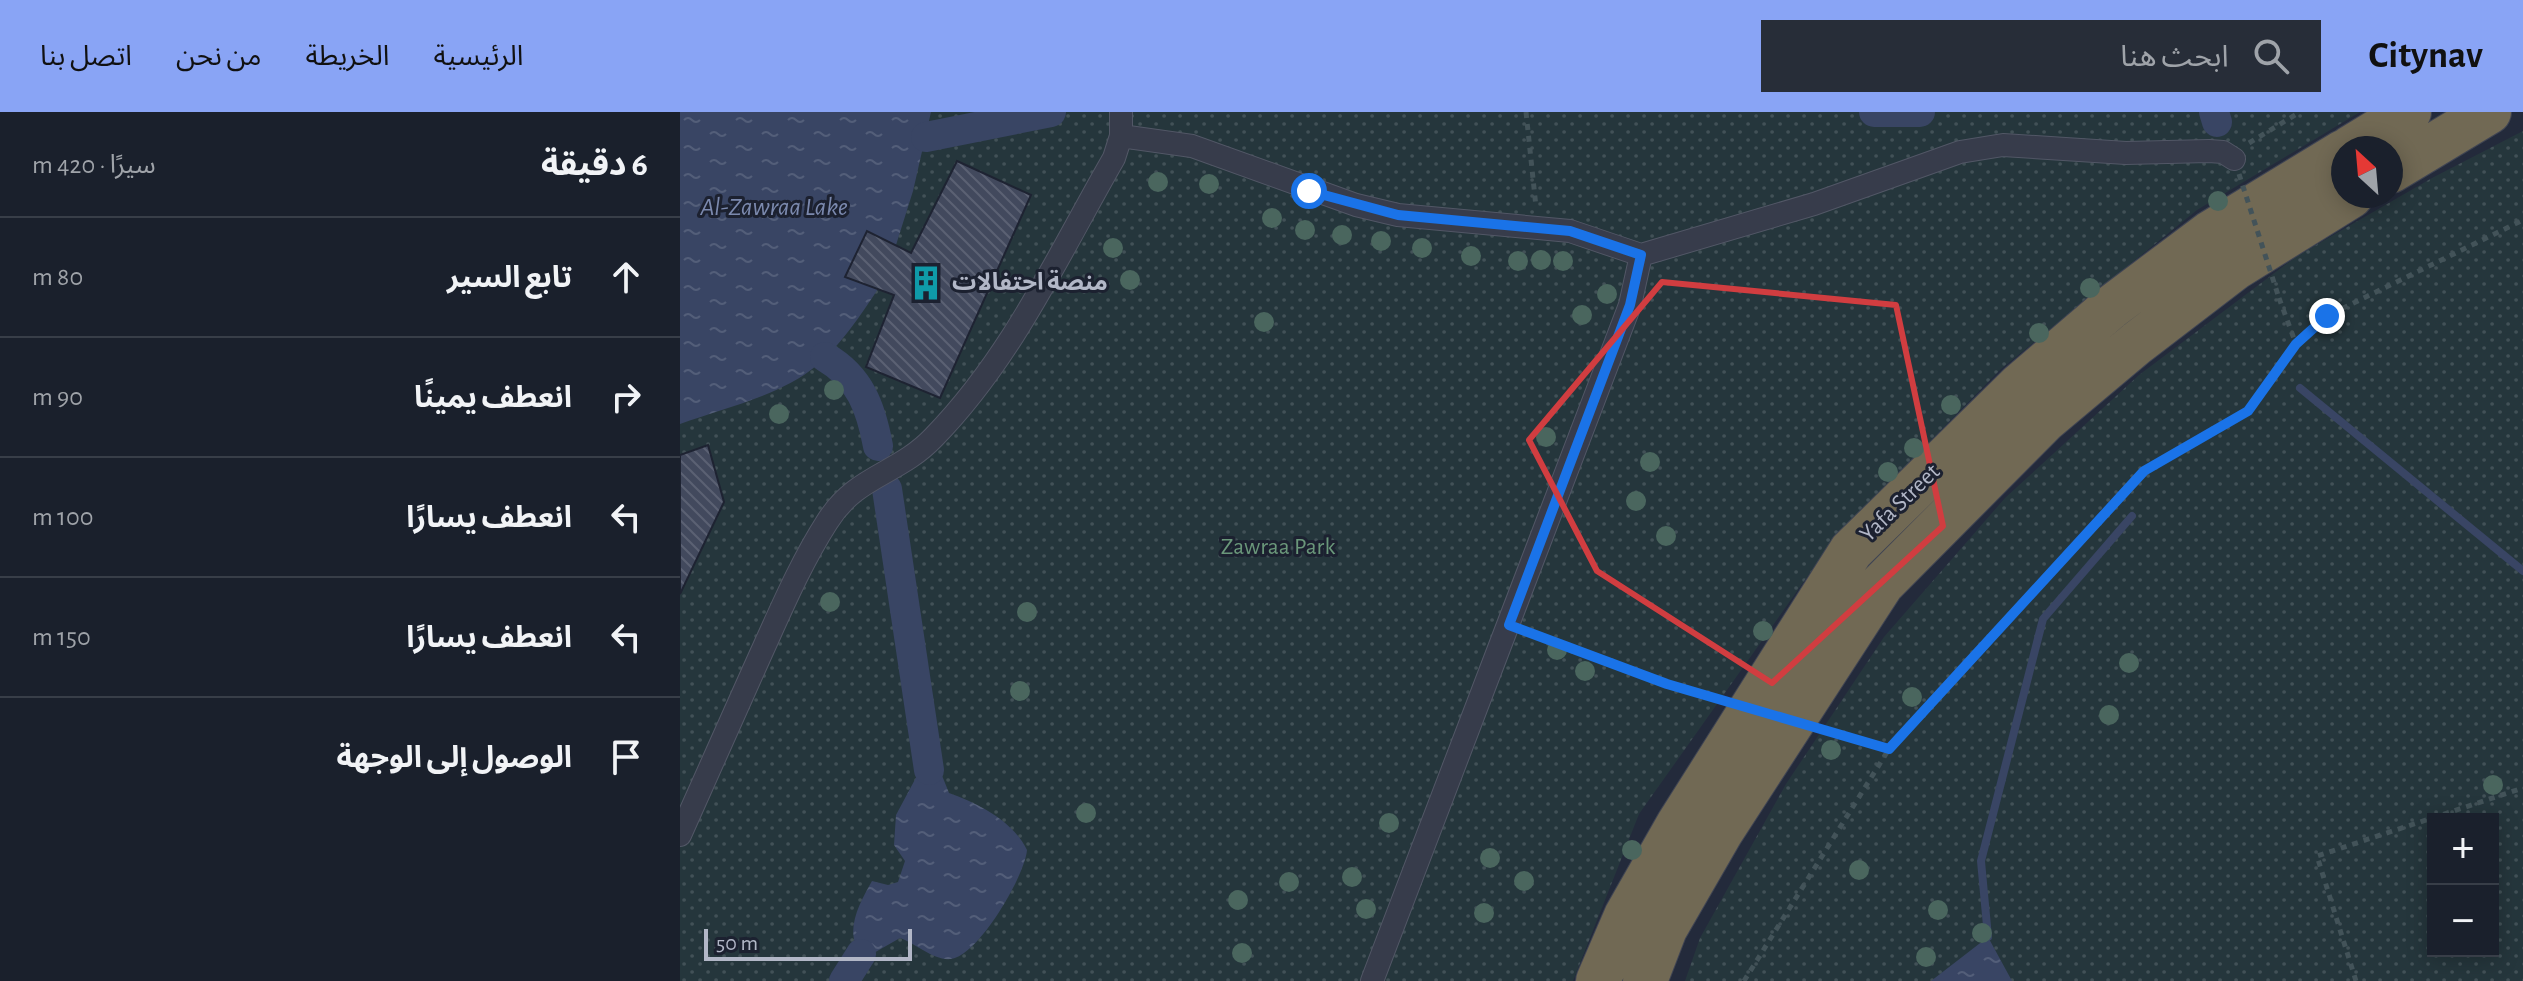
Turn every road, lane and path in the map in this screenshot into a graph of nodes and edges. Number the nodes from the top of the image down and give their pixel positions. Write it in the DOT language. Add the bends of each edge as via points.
graph roads {
  1 [pos="1121,112"];
  2 [pos="1526,112"];
  3 [pos="2300,112"];
  4 [pos="2409,112"];
  5 [pos="2489,112"];
  6 [pos="1121,136"];
  7 [pos="2370,136"];
  8 [pos="2331,159"];
  9 [pos="2403,164"];
  10 [pos="2237,166"];
  11 [pos="2332,208"];
  12 [pos="2523,220"];
  13 [pos="1538,228"];
  14 [pos="1641,255"];
  15 [pos="2296,344"];
  16 [pos="1509,625"];
  17 [pos="1889,749"];
  18 [pos="2523,788"];
  19 [pos="680,835"];
  20 [pos="1372,981"];
  21 [pos="1598,981"];
  22 [pos="1645,981"];
  23 [pos="1744,981"];
  24 [pos="2356,981"];
  1 -- 6 [label="street"];
  2 -- 13 [label="path"];
  3 -- 10 [label="path" via="2253,139"];
  4 -- 7 [label="highway"];
  5 -- 9 [label="highway"];
  6 -- 13 [label="street" via="1192,146 1309,191 1398,215"];
  6 -- 19 [label="street" via="1041,295 968,400 933,439 895,469 860,484 827,522 779,614"];
  8 -- 21 [label="highway, Yafa Street" via="2210,233 2110,308 2020,385 1851,551 1679,823 1626,916"];
  10 -- 14 [label="street" via="2223,152 2126,153 2003,145 1960,152 1814,204"];
  10 -- 15 [label="path, bridge"];
  11 -- 22 [label="highway, Yafa Street" via="2235,268 2137,343 2044,421 1882,584 1721,832 1665,929"];
  12 -- 15 [label="path" via="2327,316"];
  13 -- 14 [label="street" via="1570,231"];
  14 -- 16 [label="street" via="1630,305"];
  15 -- 17 [label="path" via="2248,411 2144,471"];
  16 -- 17 [label="path, bridge" via="1667,684"];
  16 -- 20 [label="street"];
  17 -- 23 [label="path"];
  18 -- 24 [label="path" via="2317,856"];
}
